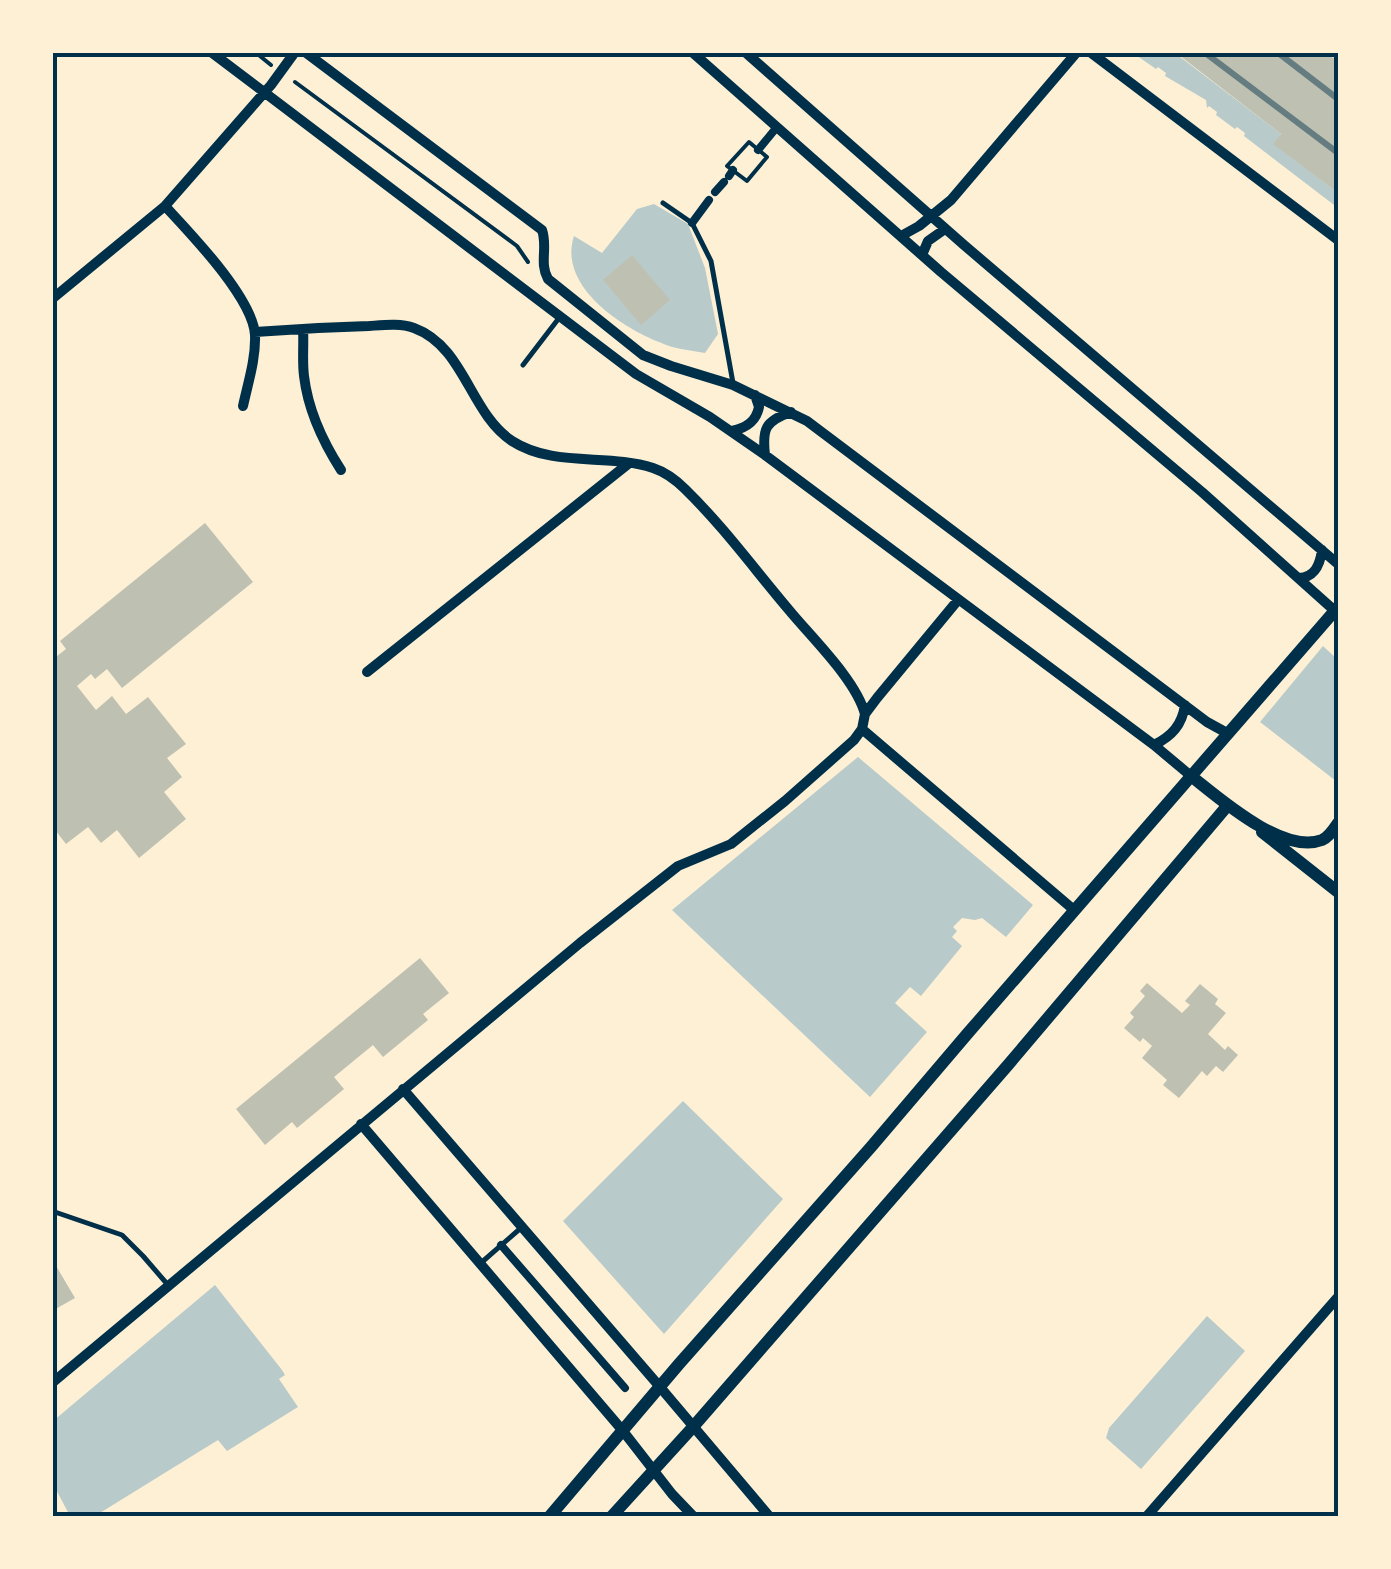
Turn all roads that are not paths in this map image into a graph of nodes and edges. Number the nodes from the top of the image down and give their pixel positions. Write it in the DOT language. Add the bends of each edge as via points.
graph roads {
  1 [pos="211,52"];
  2 [pos="295,52"];
  3 [pos="305,52"];
  4 [pos="692,52"];
  5 [pos="745,52"];
  6 [pos="1077,52"];
  7 [pos="1090,52"];
  8 [pos="264,93"];
  9 [pos="777,127"];
  10 [pos="758,150"];
  11 [pos="729,176"];
  12 [pos="662,204"];
  13 [pos="164,206"];
  14 [pos="930,216"];
  15 [pos="692,223"];
  16 [pos="945,229"];
  17 [pos="902,236"];
  18 [pos="1338,240"];
  19 [pos="922,255"];
  20 [pos="52,299"];
  21 [pos="561,316"];
  22 [pos="303,328"];
  23 [pos="255,332"];
  24 [pos="523,365"];
  25 [pos="733,385"];
  26 [pos="755,395"];
  27 [pos="243,406"];
  28 [pos="792,412"];
  29 [pos="732,432"];
  30 [pos="765,455"];
  31 [pos="628,464"];
  32 [pos="342,470"];
  33 [pos="1322,550"];
  34 [pos="1338,564"];
  35 [pos="1298,578"];
  36 [pos="958,600"];
  37 [pos="1337,610"];
  38 [pos="367,672"];
  39 [pos="1185,705"];
  40 [pos="865,714"];
  41 [pos="862,729"];
  42 [pos="1227,733"];
  43 [pos="1154,745"];
  44 [pos="1191,776"];
  45 [pos="1228,805"];
  46 [pos="1338,823"];
  47 [pos="1252,824"];
  48 [pos="1336,887"];
  49 [pos="1074,910"];
  50 [pos="403,1089"];
  51 [pos="361,1124"];
  52 [pos="52,1210"];
  53 [pos="522,1226"];
  54 [pos="500,1246"];
  55 [pos="480,1264"];
  56 [pos="169,1286"];
  57 [pos="1338,1297"];
  58 [pos="52,1382"];
  59 [pos="660,1387"];
  60 [pos="625,1388"];
  61 [pos="694,1427"];
  62 [pos="624,1431"];
  63 [pos="655,1470"];
  64 [pos="550,1516"];
  65 [pos="612,1516"];
  66 [pos="693,1516"];
  67 [pos="769,1516"];
  68 [pos="1148,1516"];
  1 -- 8 [label="street"];
  2 -- 8 [label="street"];
  3 -- 25 [label="street" via="542,230 548,280 603,324 643,355"];
  4 -- 9 [label="street"];
  5 -- 14 [label="street"];
  6 -- 14 [label="street"];
  7 -- 18 [label="street"];
  8 -- 13 [label="street"];
  8 -- 21 [label="street"];
  9 -- 10 [label="street"];
  9 -- 17 [label="street"];
  11 -- 15 [label="street"];
  12 -- 15 [label="lane"];
  13 -- 20 [label="street"];
  13 -- 23 [label="street" via="238,296"];
  14 -- 16 [label="street"];
  14 -- 17 [label="street"];
  15 -- 25 [label="lane" via="711,260"];
  16 -- 19 [label="street"];
  16 -- 33 [label="street"];
  17 -- 19 [label="street"];
  19 -- 35 [label="street"];
  21 -- 24 [label="lane"];
  21 -- 29 [label="street" via="636,374"];
  22 -- 23 [label="street"];
  22 -- 31 [label="street" via="418,330 443,347 486,415 516,443 566,458"];
  22 -- 32 [label="street" via="310,400 322,440"];
  23 -- 27 [label="street"];
  25 -- 26 [label="street"];
  26 -- 28 [label="street"];
  26 -- 29 [label="street" via="754,419"];
  28 -- 30 [label="street" via="767,427"];
  28 -- 39 [label="street"];
  29 -- 30 [label="street"];
  30 -- 36 [label="street"];
  31 -- 38 [label="street"];
  31 -- 40 [label="street" via="657,469 686,490 851,684"];
  33 -- 34 [label="street"];
  33 -- 35 [label="street" via="1316,570"];
  35 -- 37 [label="street"];
  36 -- 40 [label="street"];
  36 -- 43 [label="street"];
  37 -- 42 [label="street"];
  39 -- 42 [label="street"];
  39 -- 43 [label="street" via="1178,728"];
  40 -- 41 [label="street"];
  41 -- 49 [label="street"];
  41 -- 50 [label="street" via="731,844 678,866"];
  42 -- 44 [label="street"];
  43 -- 44 [label="street"];
  44 -- 45 [label="street"];
  44 -- 49 [label="street"];
  45 -- 47 [label="street"];
  45 -- 61 [label="street"];
  46 -- 47 [label="street" via="1324,839 1308,842"];
  47 -- 48 [label="street"];
  49 -- 59 [label="street"];
  50 -- 51 [label="street"];
  50 -- 53 [label="street"];
  51 -- 55 [label="street"];
  51 -- 56 [label="street"];
  52 -- 56 [label="lane" via="122,1235"];
  53 -- 54 [label="lane"];
  53 -- 59 [label="street"];
  54 -- 55 [label="lane"];
  54 -- 60 [label="street"];
  55 -- 62 [label="street"];
  56 -- 58 [label="street"];
  57 -- 68 [label="street"];
  59 -- 61 [label="street"];
  59 -- 62 [label="street"];
  61 -- 63 [label="street"];
  61 -- 67 [label="street"];
  62 -- 63 [label="street"];
  62 -- 64 [label="street"];
  63 -- 65 [label="street"];
  63 -- 66 [label="street"];
}
